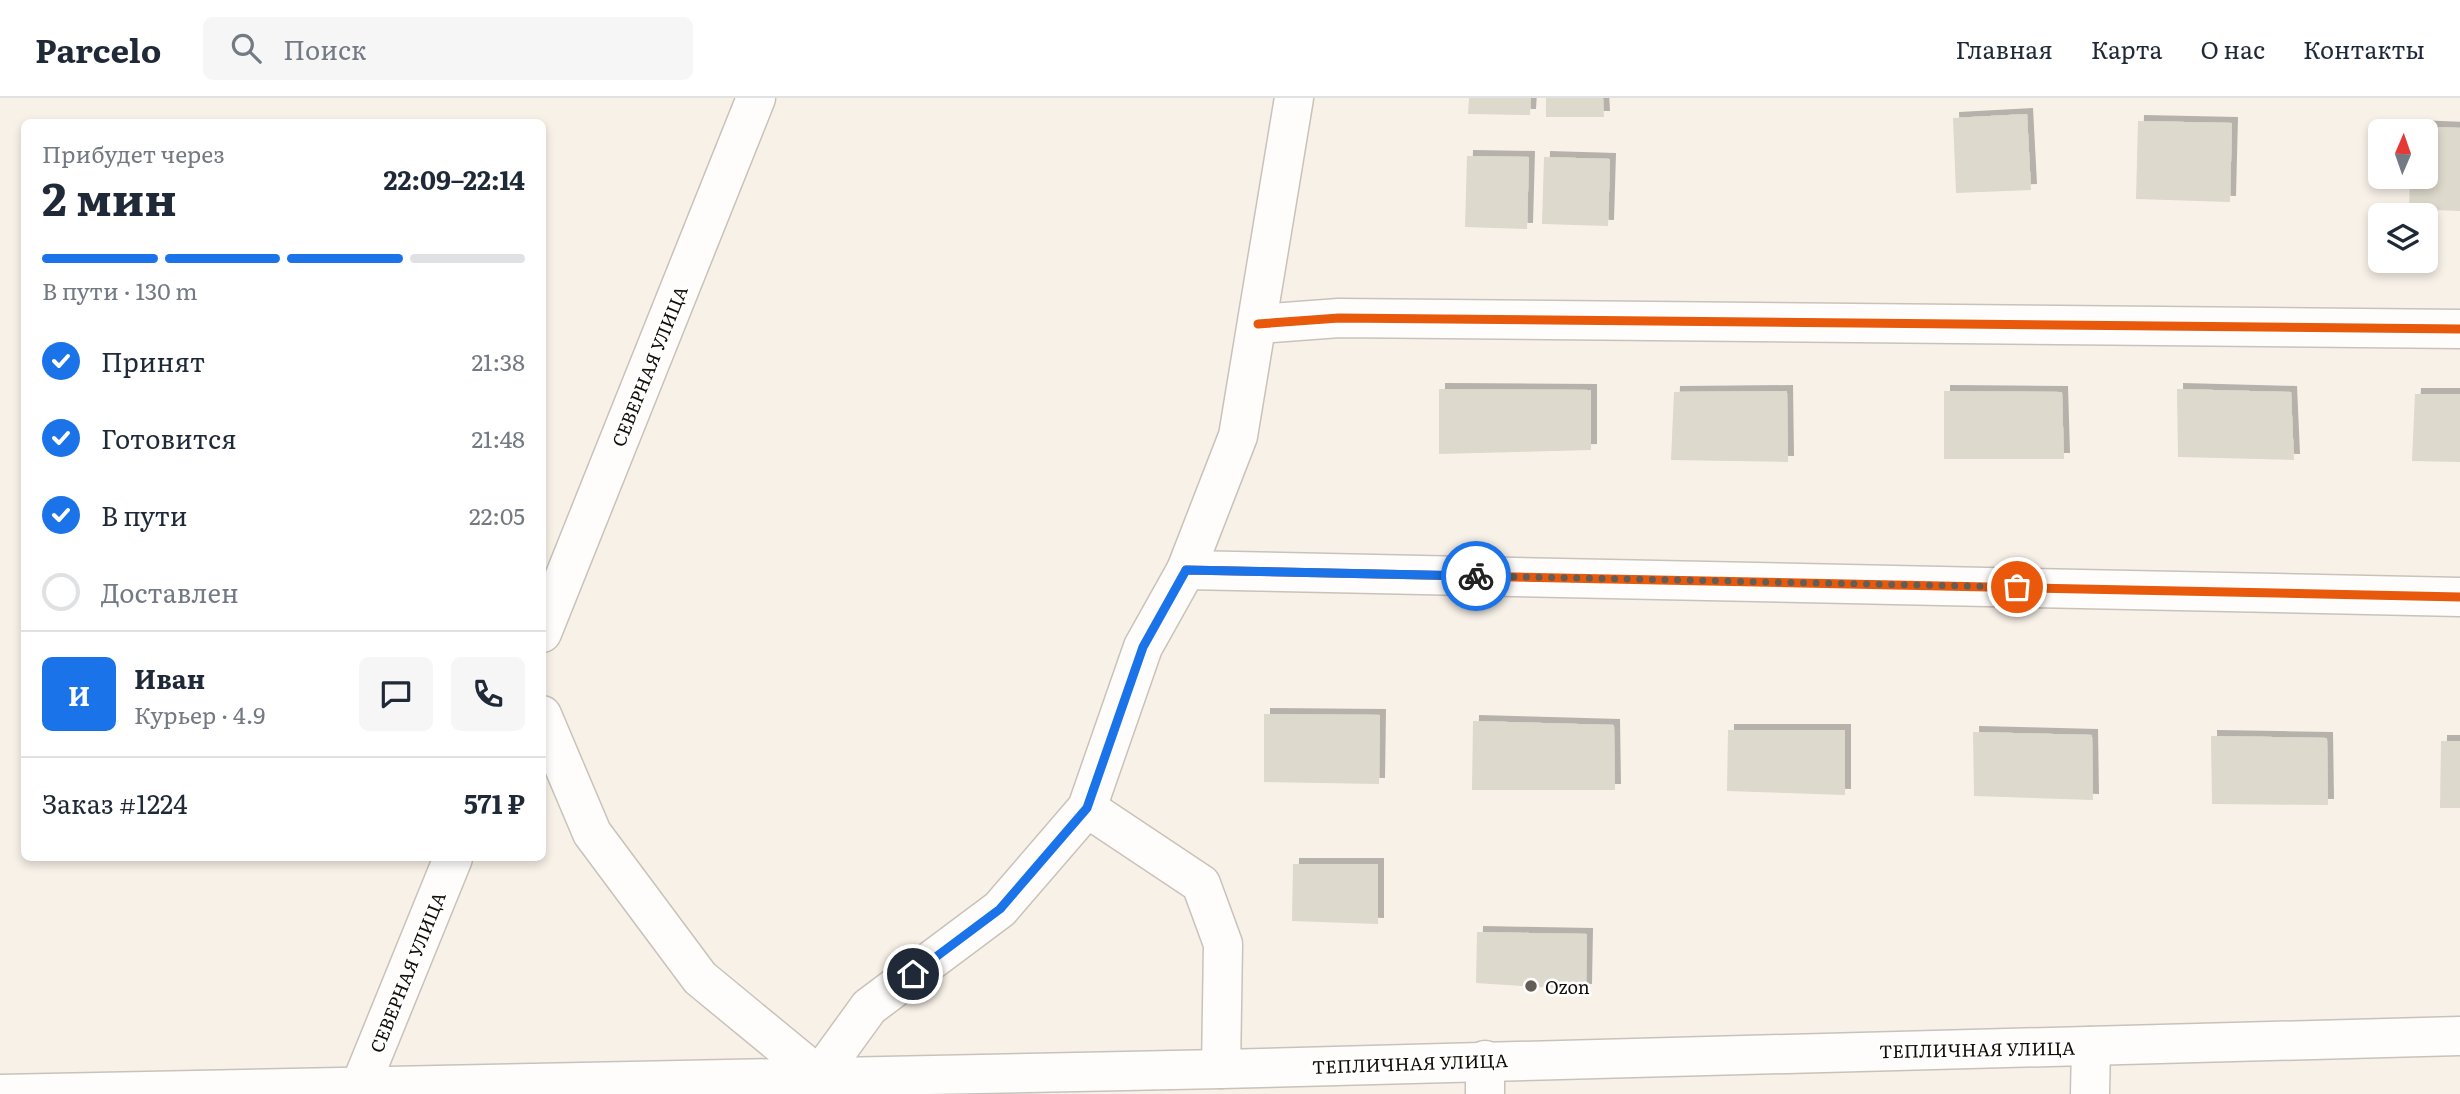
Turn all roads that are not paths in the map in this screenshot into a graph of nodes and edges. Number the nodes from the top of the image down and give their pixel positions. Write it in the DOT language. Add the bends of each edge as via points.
graph roads {
  1 [pos="756,98"];
  2 [pos="1294,98"];
  3 [pos="1258,324"];
  4 [pos="2460,329"];
  5 [pos="1186,570"];
  6 [pos="2460,597"];
  7 [pos="546,623"];
  8 [pos="546,725"];
  9 [pos="1087,808"];
  10 [pos="452,861"];
  11 [pos="2460,1036"];
  12 [pos="2091,1046"];
  13 [pos="1221,1069"];
  14 [pos="818,1076"];
  15 [pos="1485,1077"];
  16 [pos="529,1088"];
  17 [pos="359,1091"];
  18 [pos="218,1092"];
  19 [pos="0,1094"];
  20 [pos="2090,1094"];
  1 -- 7 [label="street, СЕВЕРНАЯ УЛИЦА"];
  2 -- 3 [label="street"];
  3 -- 4 [label="street" via="1339,318"];
  3 -- 5 [label="street" via="1238,436"];
  5 -- 6 [label="street"];
  5 -- 9 [label="street" via="1143,647"];
  8 -- 14 [label="street" via="592,834 700,978"];
  9 -- 13 [label="street" via="1201,884 1223,944"];
  9 -- 14 [label="street" via="1000,909 869,1007"];
  10 -- 17 [label="street, СЕВЕРНАЯ УЛИЦА"];
  11 -- 12 [label="street, ТЕПЛИЧНАЯ УЛИЦА"];
  12 -- 15 [label="street, ТЕПЛИЧНАЯ УЛИЦА"];
  12 -- 20 [label="street"];
  13 -- 14 [label="street, ТЕПЛИЧНАЯ УЛИЦА"];
  13 -- 15 [label="street, ТЕПЛИЧНАЯ УЛИЦА"];
  14 -- 16 [label="street, ТЕПЛИЧНАЯ УЛИЦА"];
  16 -- 17 [label="street, ТЕПЛИЧНАЯ УЛИЦА"];
  17 -- 18 [label="street, ТЕПЛИЧНАЯ УЛИЦА"];
  18 -- 19 [label="street, ТЕПЛИЧНАЯ УЛИЦА"];
}
